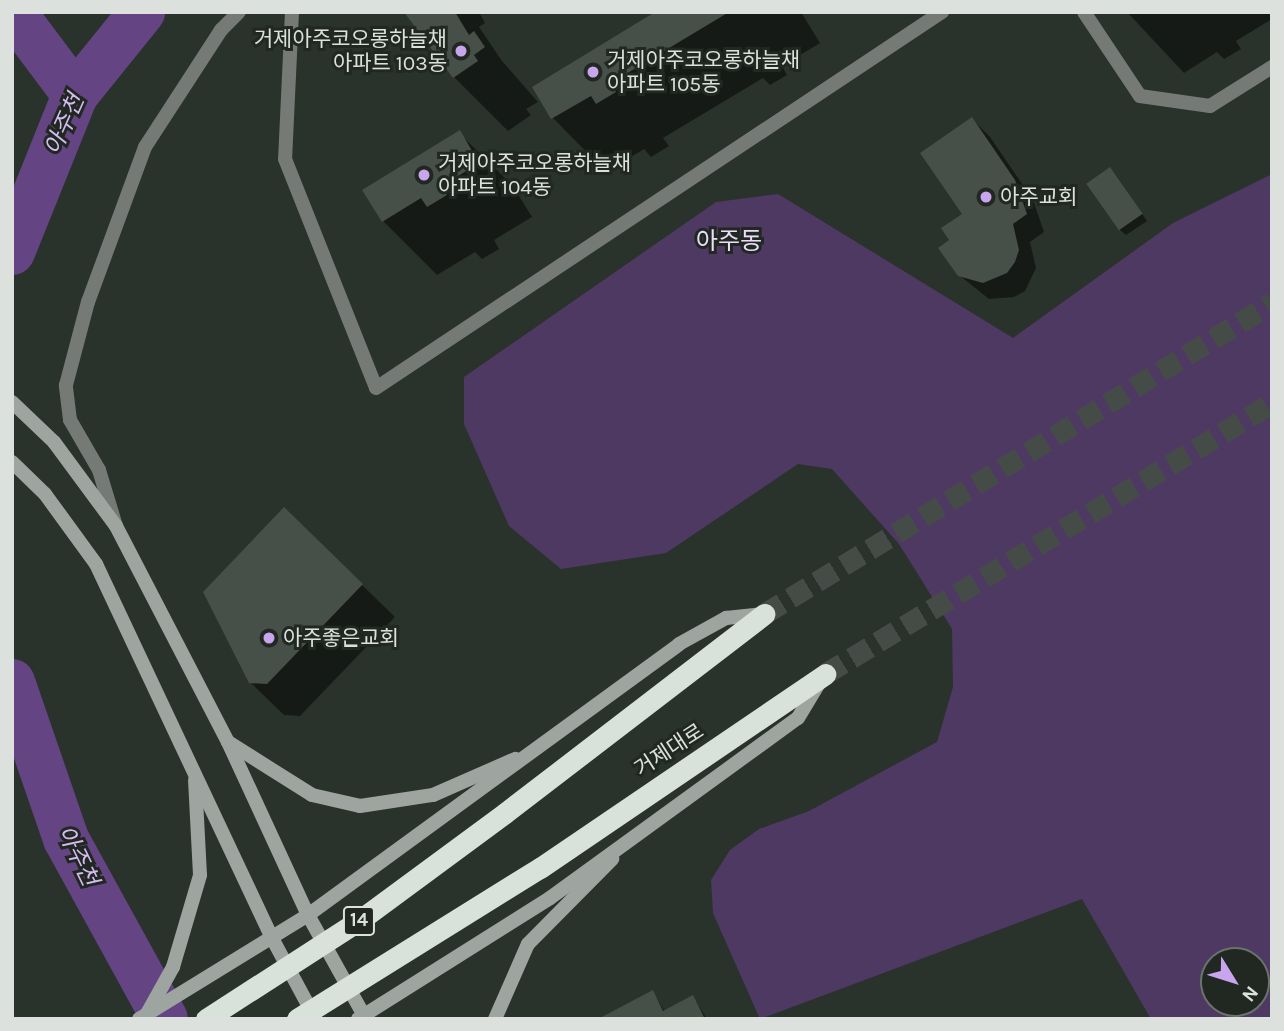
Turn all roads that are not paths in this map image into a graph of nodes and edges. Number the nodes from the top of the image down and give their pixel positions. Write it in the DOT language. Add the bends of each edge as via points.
graph roads {
  1 [pos="239,12"];
  2 [pos="292,12"];
  3 [pos="942,12"];
  4 [pos="1084,12"];
  5 [pos="1272,66"];
  6 [pos="12,402"];
  7 [pos="12,462"];
  8 [pos="116,526"];
  9 [pos="764,614"];
  10 [pos="825,674"];
  11 [pos="228,742"];
  12 [pos="542,747"];
  13 [pos="191,758"];
  14 [pos="623,843"];
  15 [pos="308,915"];
  16 [pos="272,937"];
  17 [pos="143,1016"];
  18 [pos="363,1018"];
  19 [pos="206,1019"];
  20 [pos="297,1019"];
  21 [pos="316,1019"];
  22 [pos="495,1019"];
  1 -- 8 [label="street" via="221,30 145,147 88,302 66,385 70,420 99,470"];
  2 -- 3 [label="street" via="285,159 376,388"];
  4 -- 5 [label="street" via="1140,96 1209,106"];
  6 -- 8 [label="street" via="54,442"];
  7 -- 13 [label="street" via="46,494 96,564"];
  8 -- 11 [label="street"];
  9 -- 12 [label="street" via="726,618 679,644"];
  9 -- 19 [label="highway, 14, bridge" via="364,917"];
  10 -- 14 [label="street" via="798,718"];
  10 -- 20 [label="highway, 거제대로 / 14, bridge" via="540,868"];
  11 -- 12 [label="street" via="312,795 360,806 433,794"];
  11 -- 15 [label="street"];
  12 -- 15 [label="street"];
  13 -- 16 [label="street"];
  13 -- 17 [label="street" via="200,804 200,875 173,967"];
  14 -- 18 [label="street" via="550,898"];
  14 -- 22 [label="street" via="528,944"];
  15 -- 16 [label="street"];
  15 -- 18 [label="street"];
  16 -- 17 [label="street"];
  16 -- 21 [label="street"];
}
